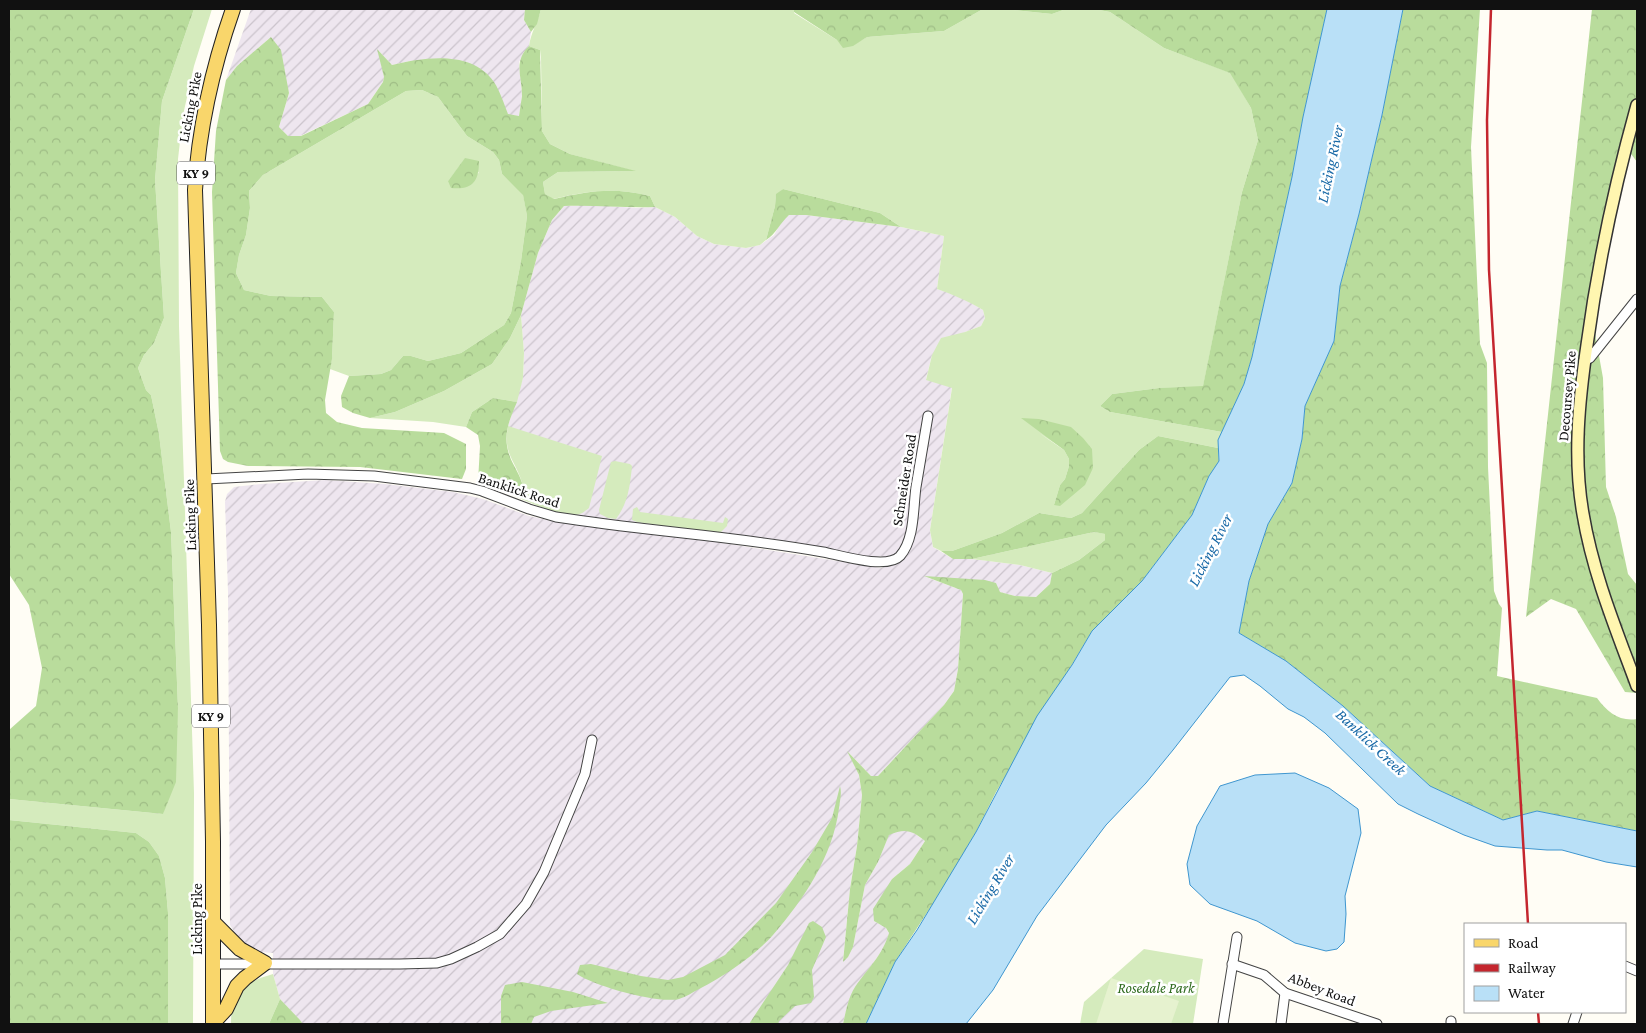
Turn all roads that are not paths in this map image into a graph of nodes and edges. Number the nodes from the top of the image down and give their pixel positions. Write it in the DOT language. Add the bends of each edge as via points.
graph roads {
  1 [pos="233,9"];
  2 [pos="1637,105"];
  3 [pos="1637,301"];
  4 [pos="1584,361"];
  5 [pos="928,416"];
  6 [pos="206,479"];
  7 [pos="852,558"];
  8 [pos="1637,686"];
  9 [pos="592,740"];
  10 [pos="213,922"];
  11 [pos="1237,937"];
  12 [pos="265,963"];
  13 [pos="214,964"];
  14 [pos="1232,964"];
  15 [pos="1286,993"];
  16 [pos="1359,1021"];
  17 [pos="213,1024"];
  18 [pos="1223,1024"];
  19 [pos="1281,1024"];
  20 [pos="1377,1024"];
  1 -- 6 [label="main road, Licking Pike / KY 9" via="206,99 195,190"];
  2 -- 4 [label="main road, Decoursey Pike" via="1613,196"];
  3 -- 4 [label="street" via="1590,358"];
  4 -- 8 [label="main road, Decoursey Pike" via="1578,435 1582,512 1598,581"];
  5 -- 7 [label="street, Schneider Road" via="911,530 903,551 894,560 872,562"];
  6 -- 7 [label="street, Banklick Road" via="329,474 442,484 482,491 556,517"];
  6 -- 10 [label="main road, Licking Pike / KY 9"];
  9 -- 12 [label="street" via="585,774 544,872 526,904 500,934 478,947 437,963"];
  10 -- 12 [label="main road" via="240,949"];
  10 -- 13 [label="main road, Licking Pike / KY 9"];
  11 -- 14 [label="street"];
  12 -- 13 [label="street"];
  12 -- 17 [label="main road" via="237,986 226,1009"];
  13 -- 17 [label="main road, Licking Pike / KY 9"];
  14 -- 15 [label="street, Abbey Road" via="1264,976"];
  14 -- 18 [label="street"];
  15 -- 16 [label="street, Abbey Road"];
  15 -- 19 [label="street"];
  16 -- 20 [label="street, Abbey Road"];
}
